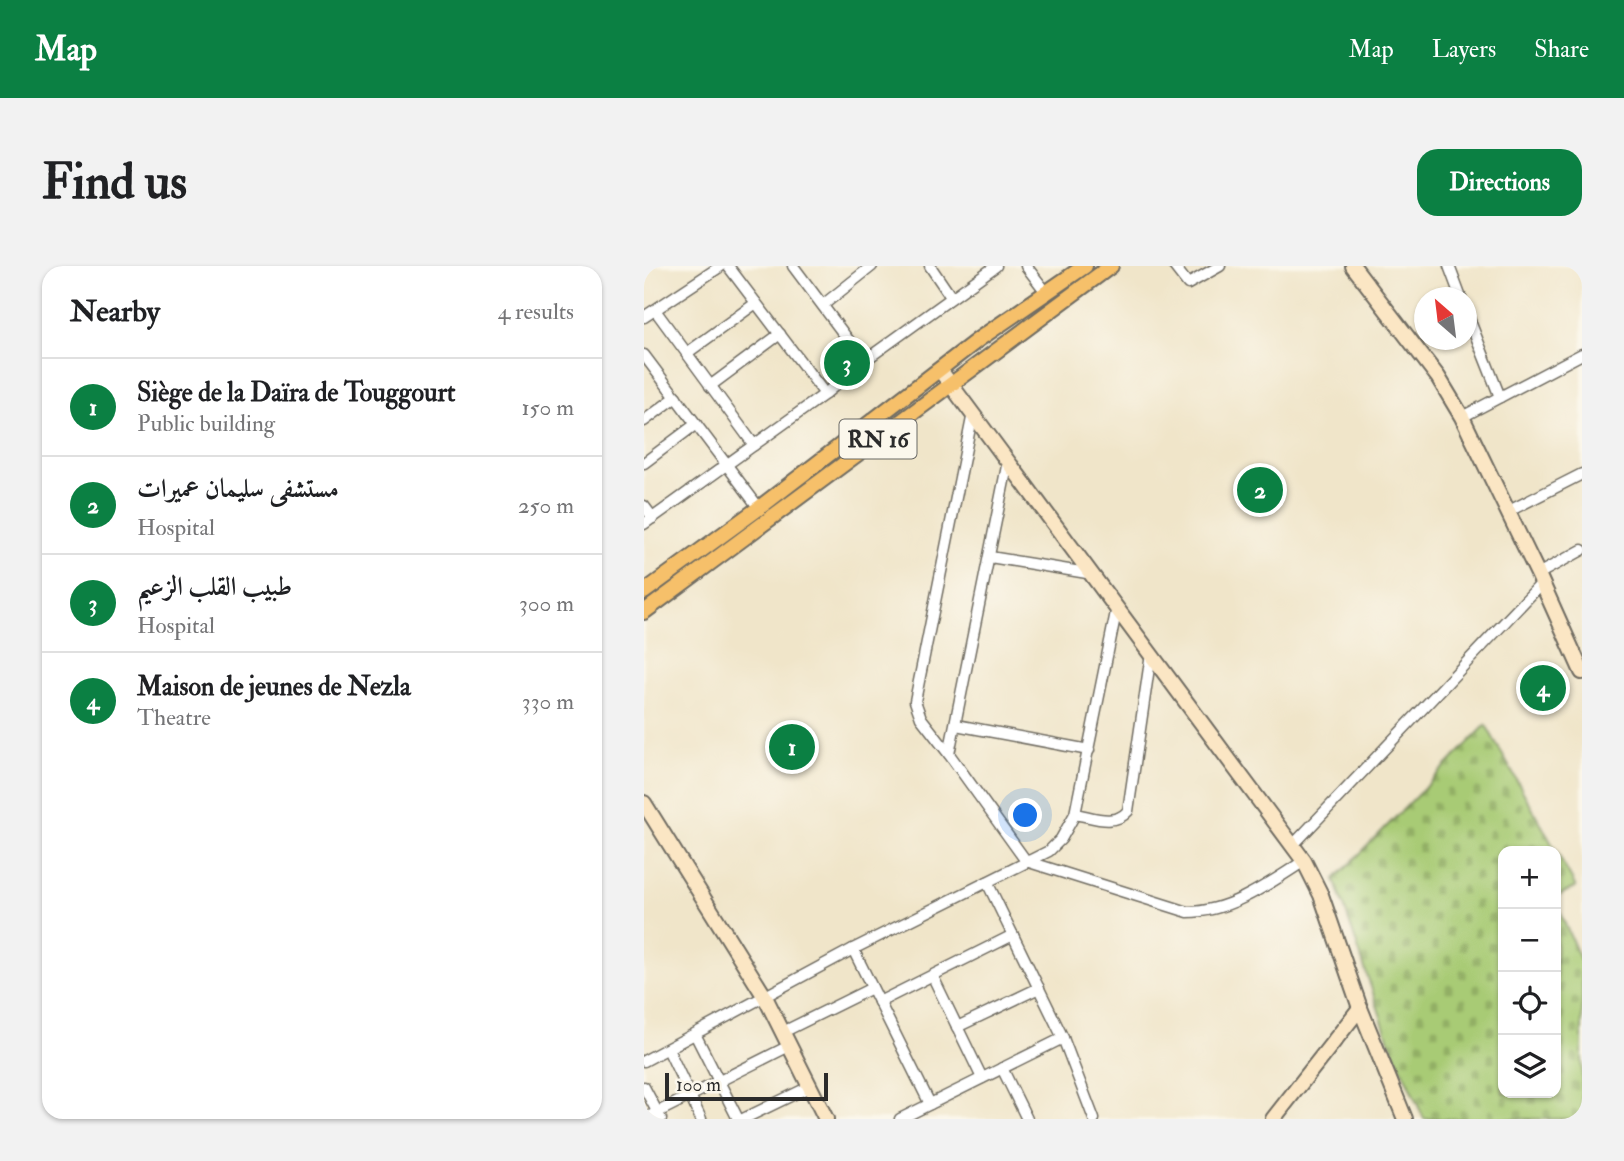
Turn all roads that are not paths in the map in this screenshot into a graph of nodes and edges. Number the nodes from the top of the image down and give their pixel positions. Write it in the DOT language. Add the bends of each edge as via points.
graph roads {
  1 [pos="698,266"];
  2 [pos="721,266"];
  3 [pos="728,266"];
  4 [pos="794,266"];
  5 [pos="872,266"];
  6 [pos="930,266"];
  7 [pos="996,266"];
  8 [pos="1026,266"];
  9 [pos="1085,266"];
  10 [pos="1111,266"];
  11 [pos="1174,266"];
  12 [pos="1220,266"];
  13 [pos="1354,266"];
  14 [pos="1449,266"];
  15 [pos="705,276"];
  16 [pos="1457,287"];
  17 [pos="1046,292"];
  18 [pos="951,297"];
  19 [pos="756,303"];
  20 [pos="823,305"];
  21 [pos="655,310"];
  22 [pos="644,317"];
  23 [pos="780,334"];
  24 [pos="1477,339"];
  25 [pos="687,353"];
  26 [pos="1582,354"];
  27 [pos="644,355"];
  28 [pos="864,361"];
  29 [pos="940,370"];
  30 [pos="710,386"];
  31 [pos="951,386"];
  32 [pos="825,394"];
  33 [pos="676,397"];
  34 [pos="1500,397"];
  35 [pos="973,413"];
  36 [pos="1462,417"];
  37 [pos="644,421"];
  38 [pos="696,424"];
  39 [pos="754,445"];
  40 [pos="1008,461"];
  41 [pos="644,463"];
  42 [pos="727,465"];
  43 [pos="1582,474"];
  44 [pos="644,506"];
  45 [pos="759,508"];
  46 [pos="1507,512"];
  47 [pos="648,521"];
  48 [pos="1582,550"];
  49 [pos="990,556"];
  50 [pos="1093,574"];
  51 [pos="1540,578"];
  52 [pos="644,592"];
  53 [pos="1118,607"];
  54 [pos="644,612"];
  55 [pos="1151,653"];
  56 [pos="1582,673"];
  57 [pos="956,725"];
  58 [pos="1089,750"];
  59 [pos="950,754"];
  60 [pos="644,803"];
  61 [pos="1075,814"];
  62 [pos="1293,844"];
  63 [pos="1026,861"];
  64 [pos="1304,861"];
  65 [pos="987,882"];
  66 [pos="1013,935"];
  67 [pos="853,949"];
  68 [pos="933,977"];
  69 [pos="872,988"];
  70 [pos="1039,988"];
  71 [pos="765,997"];
  72 [pos="879,1002"];
  73 [pos="1360,1008"];
  74 [pos="957,1027"];
  75 [pos="695,1034"];
  76 [pos="1063,1038"];
  77 [pos="786,1039"];
  78 [pos="668,1049"];
  79 [pos="644,1061"];
  80 [pos="1002,1068"];
  81 [pos="982,1078"];
  82 [pos="719,1081"];
  83 [pos="644,1087"];
  84 [pos="808,1087"];
  85 [pos="690,1096"];
  86 [pos="930,1104"];
  87 [pos="766,1108"];
  88 [pos="659,1116"];
  89 [pos="903,1118"];
  90 [pos="644,1119"];
  91 [pos="701,1119"];
  92 [pos="737,1119"];
  93 [pos="743,1119"];
  94 [pos="771,1119"];
  95 [pos="826,1119"];
  96 [pos="1027,1119"];
  97 [pos="1094,1119"];
  98 [pos="1273,1119"];
  99 [pos="1405,1119"];
  1 -- 15 [label="street"];
  2 -- 15 [label="street"];
  3 -- 19 [label="street"];
  4 -- 20 [label="street"];
  5 -- 20 [label="street"];
  6 -- 18 [label="street"];
  7 -- 18 [label="street"];
  8 -- 17 [label="street"];
  9 -- 17 [label="main road, RN 16"];
  10 -- 31 [label="main road, RN 16"];
  11 -- 12 [label="street" via="1188,284"];
  13 -- 36 [label="street" via="1438,377"];
  14 -- 16 [label="street"];
  15 -- 21 [label="street"];
  17 -- 29 [label="main road, RN 16"];
  18 -- 28 [label="street"];
  19 -- 23 [label="street"];
  19 -- 25 [label="street"];
  20 -- 28 [label="street"];
  21 -- 22 [label="street"];
  21 -- 25 [label="street"];
  23 -- 30 [label="street"];
  23 -- 32 [label="street"];
  24 -- 34 [label="street"];
  25 -- 30 [label="street"];
  26 -- 34 [label="street"];
  27 -- 33 [label="street"];
  28 -- 32 [label="street"];
  29 -- 31 [label="street"];
  29 -- 45 [label="main road, RN 16"];
  30 -- 39 [label="street"];
  31 -- 35 [label="street"];
  31 -- 54 [label="main road, RN 16"];
  32 -- 39 [label="street"];
  33 -- 37 [label="street"];
  33 -- 38 [label="street"];
  34 -- 36 [label="street"];
  35 -- 40 [label="street"];
  35 -- 59 [label="street" via="915,701 920,718"];
  36 -- 46 [label="street"];
  38 -- 41 [label="street"];
  38 -- 42 [label="street"];
  39 -- 42 [label="street"];
  40 -- 49 [label="street"];
  40 -- 50 [label="street"];
  42 -- 45 [label="street"];
  42 -- 47 [label="street"];
  43 -- 46 [label="street"];
  44 -- 47 [label="street"];
  45 -- 52 [label="main road, RN 16"];
  46 -- 51 [label="street"];
  48 -- 51 [label="street"];
  49 -- 50 [label="street"];
  49 -- 57 [label="street"];
  50 -- 53 [label="street"];
  51 -- 56 [label="street"];
  51 -- 62 [label="street"];
  53 -- 55 [label="street"];
  53 -- 58 [label="street"];
  55 -- 61 [label="street" via="1128,811 1111,821"];
  55 -- 62 [label="street"];
  57 -- 58 [label="street"];
  57 -- 59 [label="street"];
  58 -- 61 [label="street"];
  59 -- 63 [label="street"];
  60 -- 71 [label="street"];
  61 -- 63 [label="street" via="1049,851"];
  62 -- 64 [label="street"];
  63 -- 64 [label="street" via="1188,912 1204,912 1223,907"];
  63 -- 65 [label="street"];
  64 -- 73 [label="street" via="1321,895"];
  65 -- 66 [label="street"];
  65 -- 67 [label="street"];
  66 -- 68 [label="street"];
  66 -- 70 [label="street"];
  67 -- 69 [label="street"];
  67 -- 71 [label="street"];
  68 -- 72 [label="street"];
  68 -- 74 [label="street"];
  69 -- 72 [label="street"];
  69 -- 77 [label="street"];
  70 -- 74 [label="street"];
  70 -- 76 [label="street"];
  71 -- 75 [label="street"];
  71 -- 77 [label="street"];
  72 -- 86 [label="street"];
  73 -- 98 [label="street"];
  73 -- 99 [label="street"];
  74 -- 81 [label="street"];
  75 -- 78 [label="street"];
  75 -- 82 [label="street"];
  76 -- 80 [label="street"];
  76 -- 97 [label="street"];
  77 -- 82 [label="street"];
  77 -- 84 [label="street"];
  78 -- 79 [label="street"];
  78 -- 85 [label="street"];
  80 -- 81 [label="street"];
  80 -- 96 [label="street"];
  81 -- 86 [label="street"];
  82 -- 85 [label="street"];
  82 -- 92 [label="street"];
  83 -- 88 [label="street"];
  84 -- 87 [label="street"];
  84 -- 95 [label="street"];
  85 -- 88 [label="street"];
  85 -- 91 [label="street"];
  86 -- 89 [label="street"];
  87 -- 93 [label="street"];
  87 -- 94 [label="street"];
  88 -- 90 [label="street"];
}
